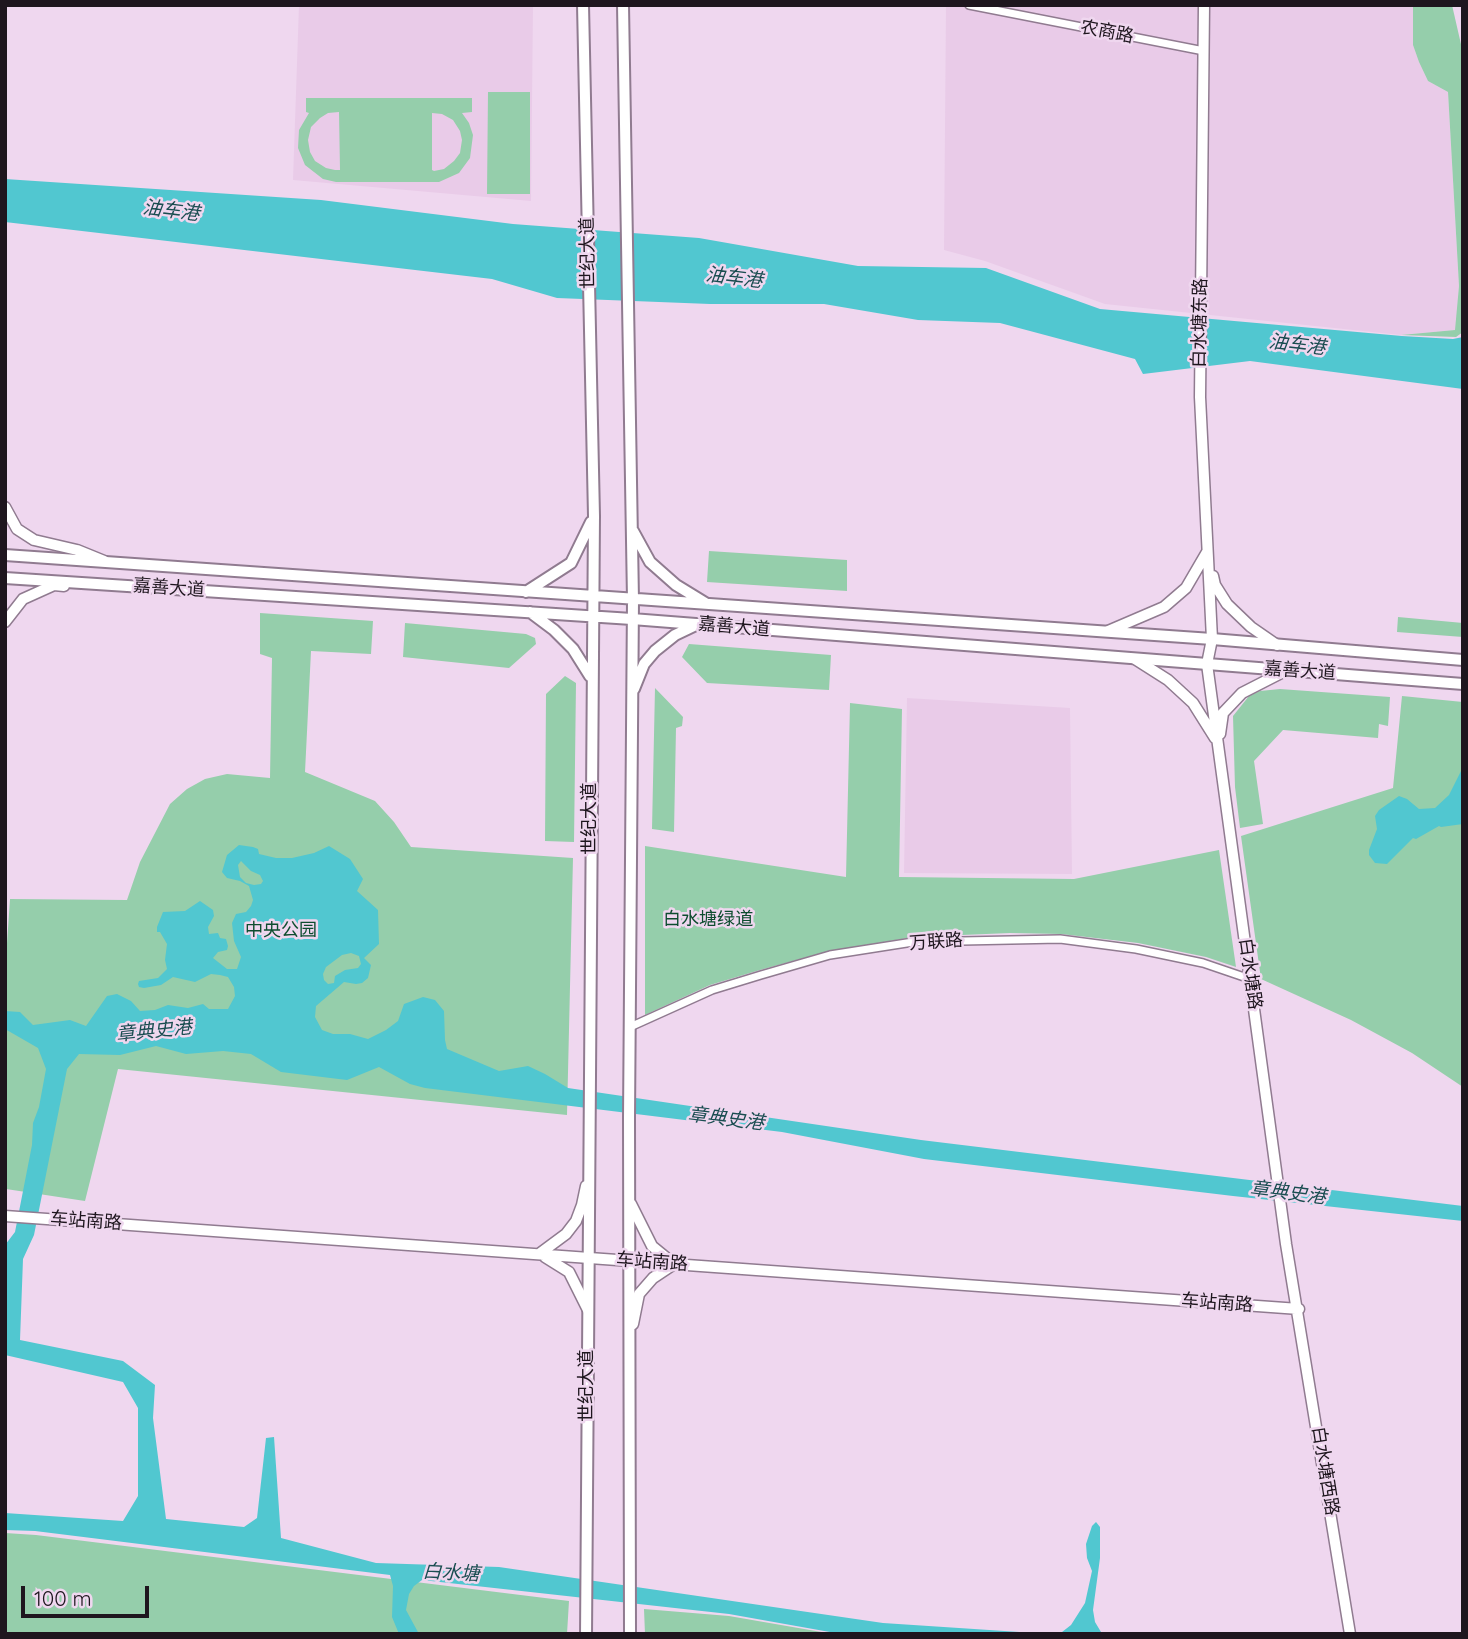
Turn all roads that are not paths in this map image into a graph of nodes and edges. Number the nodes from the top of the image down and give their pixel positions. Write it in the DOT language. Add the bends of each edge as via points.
graph roads {
  1 [pos="583,5"];
  2 [pos="623,5"];
  3 [pos="969,5"];
  4 [pos="1204,5"];
  5 [pos="1204,51"];
  6 [pos="5,507"];
  7 [pos="594,516"];
  8 [pos="632,527"];
  9 [pos="1208,552"];
  10 [pos="5,555"];
  11 [pos="108,562"];
  12 [pos="5,578"];
  13 [pos="85,583"];
  14 [pos="526,592"];
  15 [pos="593,597"];
  16 [pos="633,600"];
  17 [pos="710,605"];
  18 [pos="530,612"];
  19 [pos="591,616"];
  20 [pos="632,619"];
  21 [pos="5,622"];
  22 [pos="698,624"];
  23 [pos="1106,632"];
  24 [pos="1212,639"];
  25 [pos="1277,645"];
  26 [pos="1135,658"];
  27 [pos="1463,660"];
  28 [pos="1207,664"];
  29 [pos="1287,670"];
  30 [pos="591,678"];
  31 [pos="1463,684"];
  32 [pos="632,695"];
  33 [pos="1218,745"];
  34 [pos="1250,979"];
  35 [pos="630,1027"];
  36 [pos="589,1167"];
  37 [pos="629,1200"];
  38 [pos="10,1216"];
  39 [pos="539,1254"];
  40 [pos="588,1258"];
  41 [pos="629,1261"];
  42 [pos="674,1264"];
  43 [pos="1298,1309"];
  44 [pos="588,1310"];
  45 [pos="629,1349"];
  46 [pos="586,1634"];
  47 [pos="630,1634"];
  48 [pos="1350,1634"];
  1 -- 7 [label="main road, 世纪大道"];
  2 -- 8 [label="main road"];
  3 -- 5 [label="street, 农商路"];
  4 -- 5 [label="street, 白水塘东路"];
  5 -- 9 [label="street, 白水塘东路" via="1200,397"];
  6 -- 11 [label="street" via="17,529 34,540"];
  7 -- 14 [label="main road" via="571,563"];
  7 -- 15 [label="main road, 世纪大道"];
  8 -- 16 [label="main road"];
  8 -- 17 [label="main road" via="650,562 676,585"];
  9 -- 23 [label="street" via="1186,589 1164,607"];
  9 -- 24 [label="street, 白水塘东路"];
  9 -- 25 [label="street" via="1215,585 1227,604"];
  10 -- 11 [label="main road, 嘉善大道"];
  11 -- 14 [label="main road, 嘉善大道"];
  12 -- 13 [label="main road, 嘉善大道"];
  13 -- 18 [label="main road, 嘉善大道"];
  13 -- 21 [label="street" via="54,585 23,599"];
  14 -- 15 [label="main road, 嘉善大道"];
  15 -- 16 [label="main road, 嘉善大道"];
  15 -- 19 [label="main road, 世纪大道"];
  16 -- 17 [label="main road, 嘉善大道"];
  16 -- 20 [label="main road"];
  17 -- 23 [label="main road, 嘉善大道"];
  18 -- 19 [label="main road, 嘉善大道"];
  18 -- 30 [label="main road" via="573,649"];
  19 -- 20 [label="main road, 嘉善大道"];
  19 -- 30 [label="main road, 世纪大道"];
  20 -- 22 [label="main road, 嘉善大道"];
  20 -- 32 [label="main road"];
  22 -- 26 [label="main road, 嘉善大道"];
  22 -- 32 [label="main road" via="655,651"];
  23 -- 24 [label="main road, 嘉善大道"];
  24 -- 25 [label="main road, 嘉善大道"];
  24 -- 28 [label="street, 白水塘路"];
  25 -- 27 [label="main road, 嘉善大道"];
  26 -- 28 [label="main road, 嘉善大道"];
  26 -- 33 [label="street" via="1193,703"];
  28 -- 29 [label="main road, 嘉善大道"];
  28 -- 33 [label="street, 白水塘路"];
  29 -- 31 [label="main road, 嘉善大道"];
  29 -- 33 [label="street" via="1242,693 1223,713"];
  30 -- 36 [label="main road, 世纪大道"];
  32 -- 35 [label="main road"];
  33 -- 34 [label="street, 白水塘路"];
  34 -- 35 [label="street, 万联路" via="1203,963 1060,939 913,942 830,955 761,975 712,990"];
  34 -- 43 [label="street, 白水塘路"];
  35 -- 37 [label="main road"];
  36 -- 39 [label="street" via="576,1220 566,1234"];
  36 -- 40 [label="main road, 世纪大道"];
  37 -- 41 [label="main road"];
  37 -- 42 [label="street" via="652,1246"];
  38 -- 39 [label="street, 车站南路"];
  39 -- 40 [label="street, 车站南路"];
  39 -- 44 [label="street" via="569,1272"];
  40 -- 41 [label="street, 车站南路"];
  40 -- 44 [label="main road, 世纪大道"];
  41 -- 42 [label="street, 车站南路"];
  41 -- 45 [label="main road"];
  42 -- 43 [label="street, 车站南路"];
  42 -- 45 [label="street" via="639,1294"];
  43 -- 48 [label="street, 白水塘西路"];
  44 -- 46 [label="main road, 世纪大道"];
  45 -- 47 [label="main road"];
}
